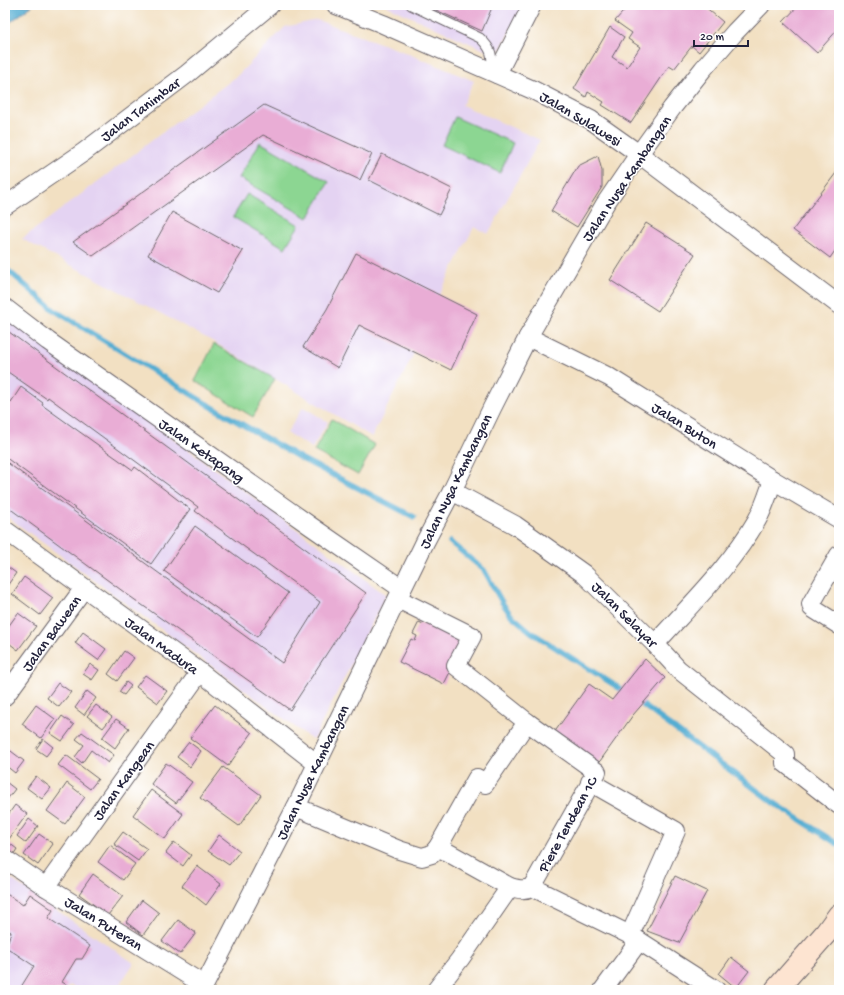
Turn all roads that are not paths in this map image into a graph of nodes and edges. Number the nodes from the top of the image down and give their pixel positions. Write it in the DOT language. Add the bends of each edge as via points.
graph roads {
  1 [pos="270,5"];
  2 [pos="336,5"];
  3 [pos="411,5"];
  4 [pos="532,5"];
  5 [pos="761,5"];
  6 [pos="494,73"];
  7 [pos="639,154"];
  8 [pos="5,206"];
  9 [pos="839,304"];
  10 [pos="5,308"];
  11 [pos="528,337"];
  12 [pos="773,480"];
  13 [pos="452,491"];
  14 [pos="839,520"];
  15 [pos="5,530"];
  16 [pos="839,555"];
  17 [pos="84,588"];
  18 [pos="400,594"];
  19 [pos="839,625"];
  20 [pos="655,644"];
  21 [pos="200,672"];
  22 [pos="5,696"];
  23 [pos="527,722"];
  24 [pos="316,763"];
  25 [pos="590,782"];
  26 [pos="839,805"];
  27 [pos="296,807"];
  28 [pos="438,847"];
  29 [pos="5,859"];
  30 [pos="46,887"];
  31 [pos="510,887"];
  32 [pos="532,887"];
  33 [pos="839,915"];
  34 [pos="634,938"];
  35 [pos="203,987"];
  36 [pos="436,990"];
  37 [pos="603,990"];
  38 [pos="716,990"];
  39 [pos="776,990"];
  1 -- 8 [label="street, Jalan Tanimbar" via="187,74 84,152"];
  2 -- 6 [label="street, Jalan Sulawesi"];
  3 -- 6 [label="lane" via="480,38 492,52"];
  4 -- 6 [label="street"];
  5 -- 7 [label="street, Jalan Nusa Kambangan" via="735,32 672,108"];
  6 -- 7 [label="street, Jalan Sulawesi" via="591,120"];
  7 -- 9 [label="street, Jalan Sulawesi"];
  7 -- 11 [label="street, Jalan Nusa Kambangan" via="605,204"];
  10 -- 18 [label="street, Jalan Ketapang" via="312,527"];
  11 -- 12 [label="street, Jalan Buton" via="609,377"];
  11 -- 13 [label="street, Jalan Nusa Kambangan"];
  12 -- 14 [label="street, Jalan Buton"];
  12 -- 20 [label="street" via="756,521 728,562"];
  13 -- 18 [label="street, Jalan Nusa Kambangan"];
  13 -- 20 [label="street, Jalan Selayar" via="515,525 584,574"];
  15 -- 17 [label="street, Jalan Madura"];
  16 -- 19 [label="street" via="811,604 812,608"];
  17 -- 21 [label="street, Jalan Madura"];
  17 -- 22 [label="street, Jalan Bawean"];
  18 -- 23 [label="street, Piere Tendean 1C" via="472,636 456,666"];
  18 -- 24 [label="street, Jalan Nusa Kambangan"];
  20 -- 26 [label="street, Jalan Selayar" via="678,669 785,754 785,763"];
  21 -- 24 [label="street, Jalan Madura"];
  21 -- 30 [label="street, Jalan Kangean"];
  23 -- 25 [label="street, Piere Tendean 1C" via="597,772"];
  23 -- 28 [label="street" via="485,784 477,778"];
  24 -- 27 [label="street, Jalan Nusa Kambangan"];
  25 -- 32 [label="street, Piere Tendean 1C"];
  25 -- 34 [label="street" via="676,830"];
  27 -- 28 [label="street" via="399,850 422,856 432,854"];
  27 -- 35 [label="street, Jalan Nusa Kambangan"];
  28 -- 31 [label="street"];
  29 -- 30 [label="street, Jalan Puteran"];
  30 -- 35 [label="street, Jalan Puteran"];
  31 -- 32 [label="street" via="526,890"];
  31 -- 36 [label="street"];
  32 -- 34 [label="street"];
  33 -- 39 [label="main road"];
  34 -- 37 [label="street"];
  34 -- 38 [label="street"];
}
